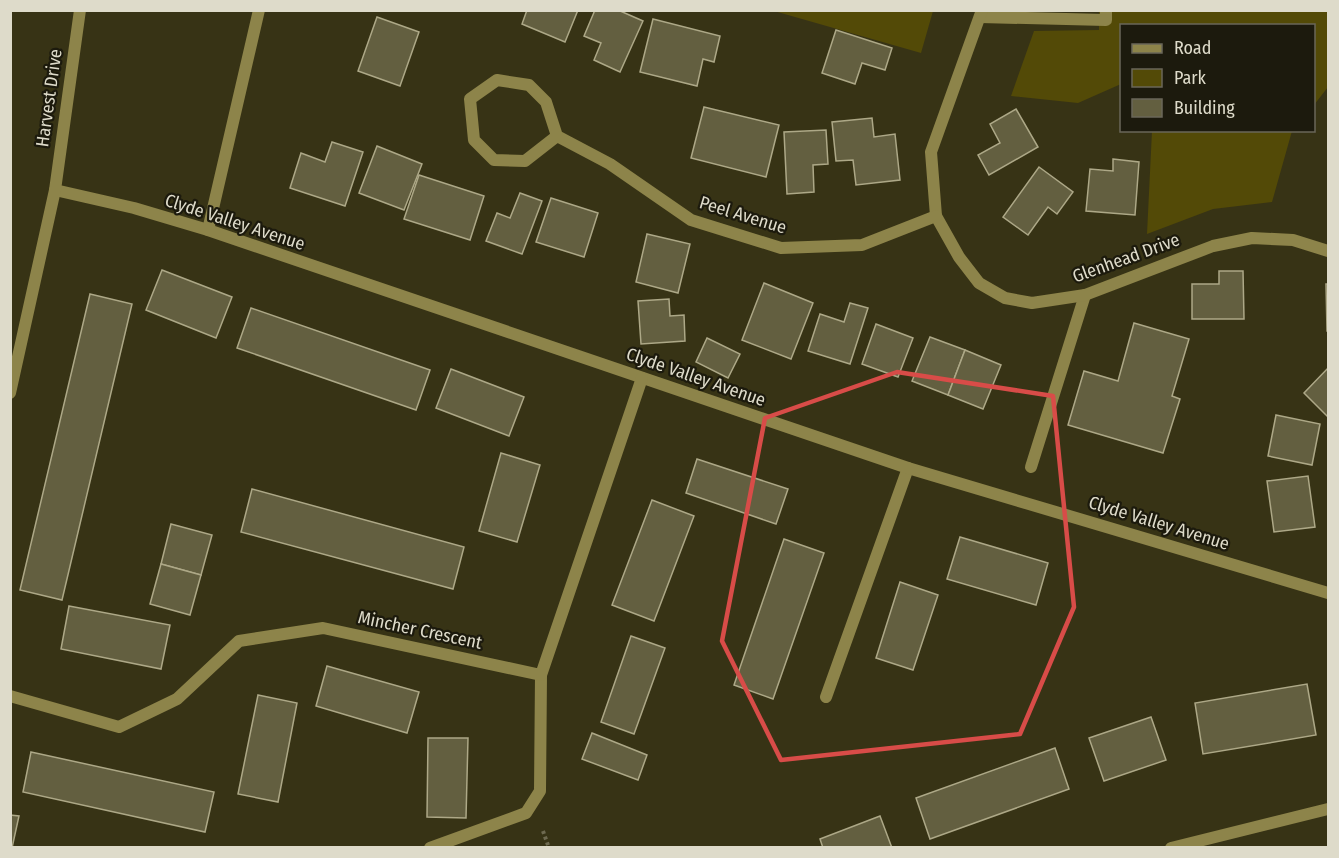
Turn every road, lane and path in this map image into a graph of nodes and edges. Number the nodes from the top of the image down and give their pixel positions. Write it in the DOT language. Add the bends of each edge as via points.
graph roads {
  1 [pos="80,10"];
  2 [pos="260,10"];
  3 [pos="1106,10"];
  4 [pos="981,14"];
  5 [pos="557,136"];
  6 [pos="55,190"];
  7 [pos="936,216"];
  8 [pos="208,230"];
  9 [pos="1329,251"];
  10 [pos="1085,295"];
  11 [pos="642,378"];
  12 [pos="10,393"];
  13 [pos="1031,466"];
  14 [pos="908,468"];
  15 [pos="1329,592"];
  16 [pos="541,675"];
  17 [pos="10,696"];
  18 [pos="826,698"];
  19 [pos="1329,809"];
  20 [pos="430,848"];
  21 [pos="1171,848"];
  1 -- 6 [label="street, Harvest Drive"];
  2 -- 8 [label="street"];
  3 -- 4 [label="street" via="1106,20"];
  4 -- 7 [label="street, Glenhead Drive" via="931,152"];
  5 -- 5 [label="street" via="525,161 494,160 474,140 470,99 497,80 529,84 546,102"];
  5 -- 7 [label="street, Peel Avenue" via="610,164 691,220 781,248 862,245"];
  6 -- 8 [label="street, Clyde Valley Avenue"];
  6 -- 12 [label="street, Harvest Drive"];
  7 -- 10 [label="street, Glenhead Drive" via="979,283 1005,298 1032,303"];
  8 -- 11 [label="street, Clyde Valley Avenue"];
  9 -- 10 [label="street, Glenhead Drive" via="1293,240 1252,238 1213,246"];
  10 -- 13 [label="street"];
  11 -- 14 [label="street, Clyde Valley Avenue"];
  11 -- 16 [label="street"];
  14 -- 15 [label="street, Clyde Valley Avenue"];
  14 -- 18 [label="street"];
  16 -- 17 [label="street, Mincher Crescent" via="322,628 239,641 177,699 119,728"];
  16 -- 20 [label="street" via="540,792 533,803 526,813"];
  19 -- 21 [label="street"];
}
